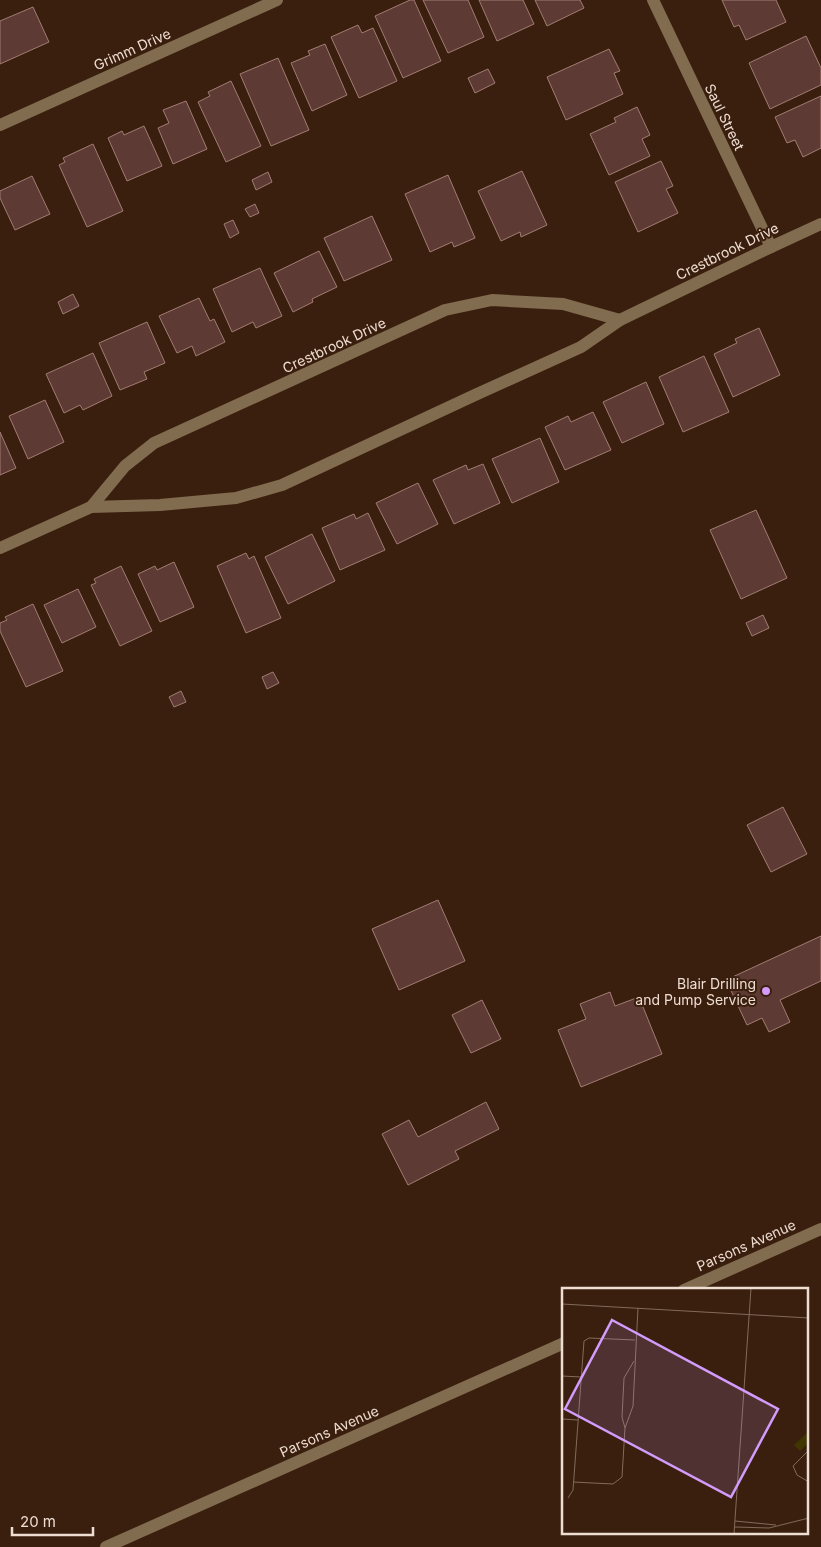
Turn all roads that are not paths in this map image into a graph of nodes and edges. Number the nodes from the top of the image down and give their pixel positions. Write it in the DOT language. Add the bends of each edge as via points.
graph roads {
  1 [pos="277,0"];
  2 [pos="653,0"];
  3 [pos="0,125"];
  4 [pos="821,224"];
  5 [pos="771,247"];
  6 [pos="620,320"];
  7 [pos="91,507"];
  8 [pos="0,548"];
  9 [pos="821,1229"];
  10 [pos="688,1288"];
  11 [pos="562,1344"];
  12 [pos="106,1547"];
  1 -- 3 [label="street, Grimm Drive"];
  2 -- 5 [label="street, Saul Street"];
  4 -- 5 [label="street, Crestbrook Drive"];
  5 -- 6 [label="street, Crestbrook Drive"];
  6 -- 7 [label="street, Crestbrook Drive" via="582,347 282,485 236,498"];
  6 -- 7 [label="street, Crestbrook Drive" via="564,304 492,300 445,310 154,443 125,466"];
  7 -- 8 [label="street, Crestbrook Drive"];
  9 -- 10 [label="street, Parsons Avenue"];
  11 -- 12 [label="street, Parsons Avenue"];
}
